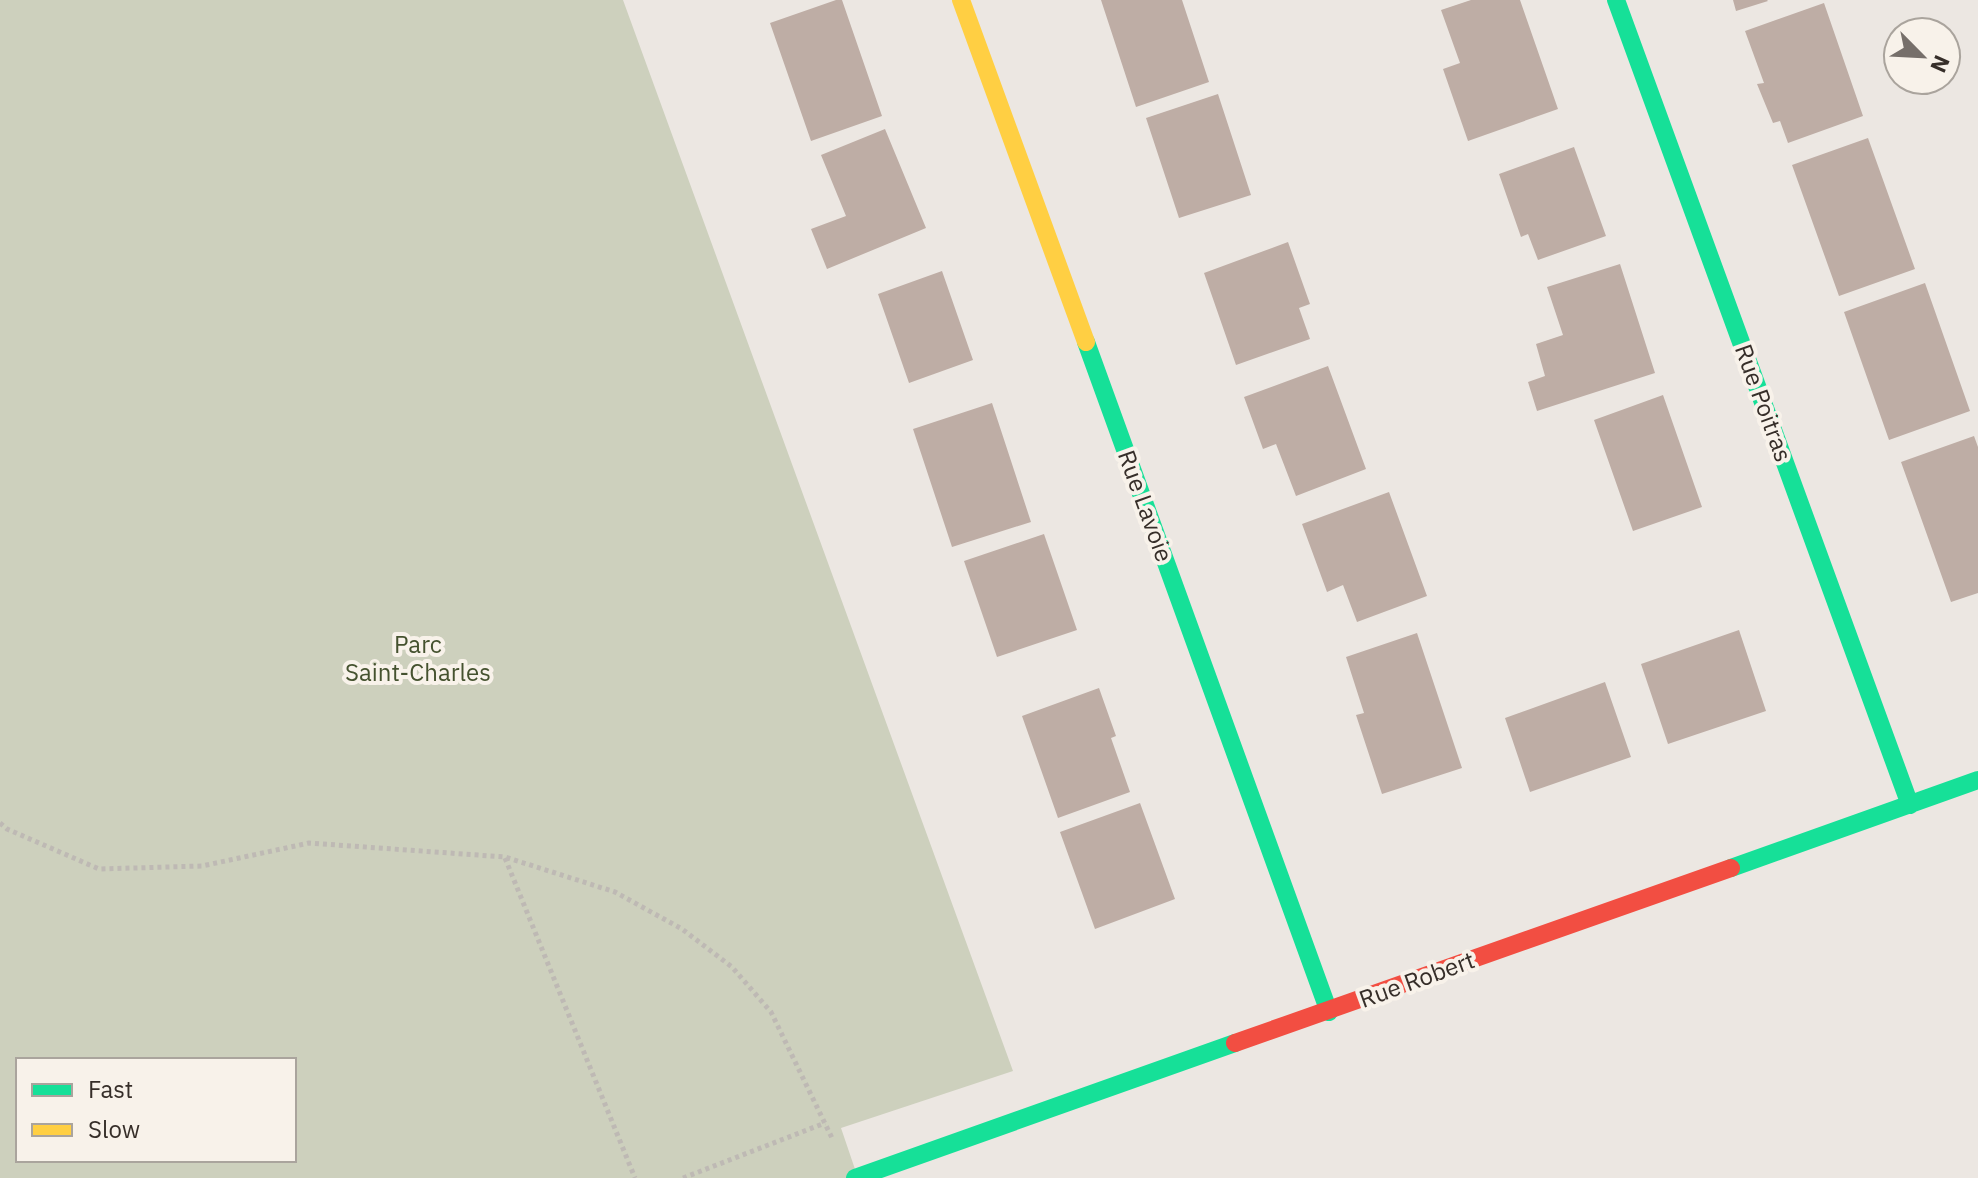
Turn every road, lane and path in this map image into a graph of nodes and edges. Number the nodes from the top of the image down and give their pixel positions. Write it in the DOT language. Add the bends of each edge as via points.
graph roads {
  1 [pos="961,0"];
  2 [pos="1616,0"];
  3 [pos="1978,780"];
  4 [pos="1910,805"];
  5 [pos="0,823"];
  6 [pos="505,857"];
  7 [pos="1329,1012"];
  8 [pos="825,1123"];
  9 [pos="839,1150"];
  10 [pos="635,1178"];
  11 [pos="683,1178"];
  12 [pos="855,1178"];
  1 -- 7 [label="street, Rue Lavoie"];
  2 -- 4 [label="street, Rue Poitras"];
  3 -- 4 [label="street, Rue Robert"];
  4 -- 7 [label="street, Rue Robert"];
  5 -- 6 [label="path" via="99,869 202,866 309,843"];
  6 -- 8 [label="path" via="615,892 682,929 732,967 771,1012"];
  6 -- 10 [label="path"];
  7 -- 12 [label="street, Rue Robert"];
  8 -- 9 [label="path"];
  8 -- 11 [label="path"];
}
